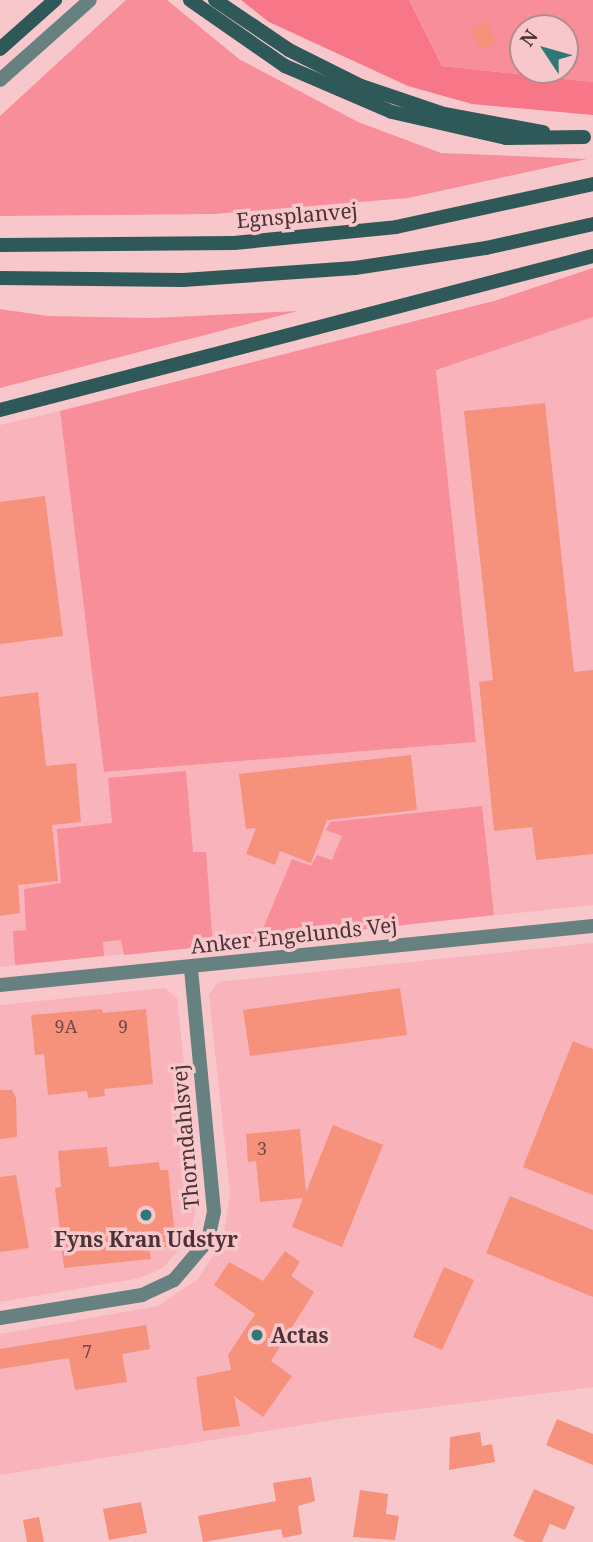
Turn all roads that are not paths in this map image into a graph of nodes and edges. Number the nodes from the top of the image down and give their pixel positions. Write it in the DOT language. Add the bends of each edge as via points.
graph roads {
  1 [pos="55,0"];
  2 [pos="90,0"];
  3 [pos="190,0"];
  4 [pos="215,0"];
  5 [pos="0,49"];
  6 [pos="0,80"];
  7 [pos="588,137"];
  8 [pos="593,184"];
  9 [pos="593,224"];
  10 [pos="0,245"];
  11 [pos="593,256"];
  12 [pos="0,278"];
  13 [pos="0,410"];
  14 [pos="593,926"];
  15 [pos="191,967"];
  16 [pos="0,985"];
  17 [pos="0,1318"];
  1 -- 5 [label="main road"];
  2 -- 6 [label="street"];
  3 -- 7 [label="main road" via="285,66 392,112 506,138"];
  4 -- 7 [label="main road" via="289,50 361,86 444,114"];
  8 -- 10 [label="main road, Egnsplanvej" via="369,230 123,248"];
  9 -- 12 [label="main road" via="434,258 344,270 183,281"];
  11 -- 13 [label="main road"];
  14 -- 15 [label="street, Anker Engelunds Vej"];
  15 -- 16 [label="street, Anker Engelunds Vej"];
  15 -- 17 [label="street, Thorndahlsvej" via="214,1212 208,1240 174,1280 142,1295"];
}
